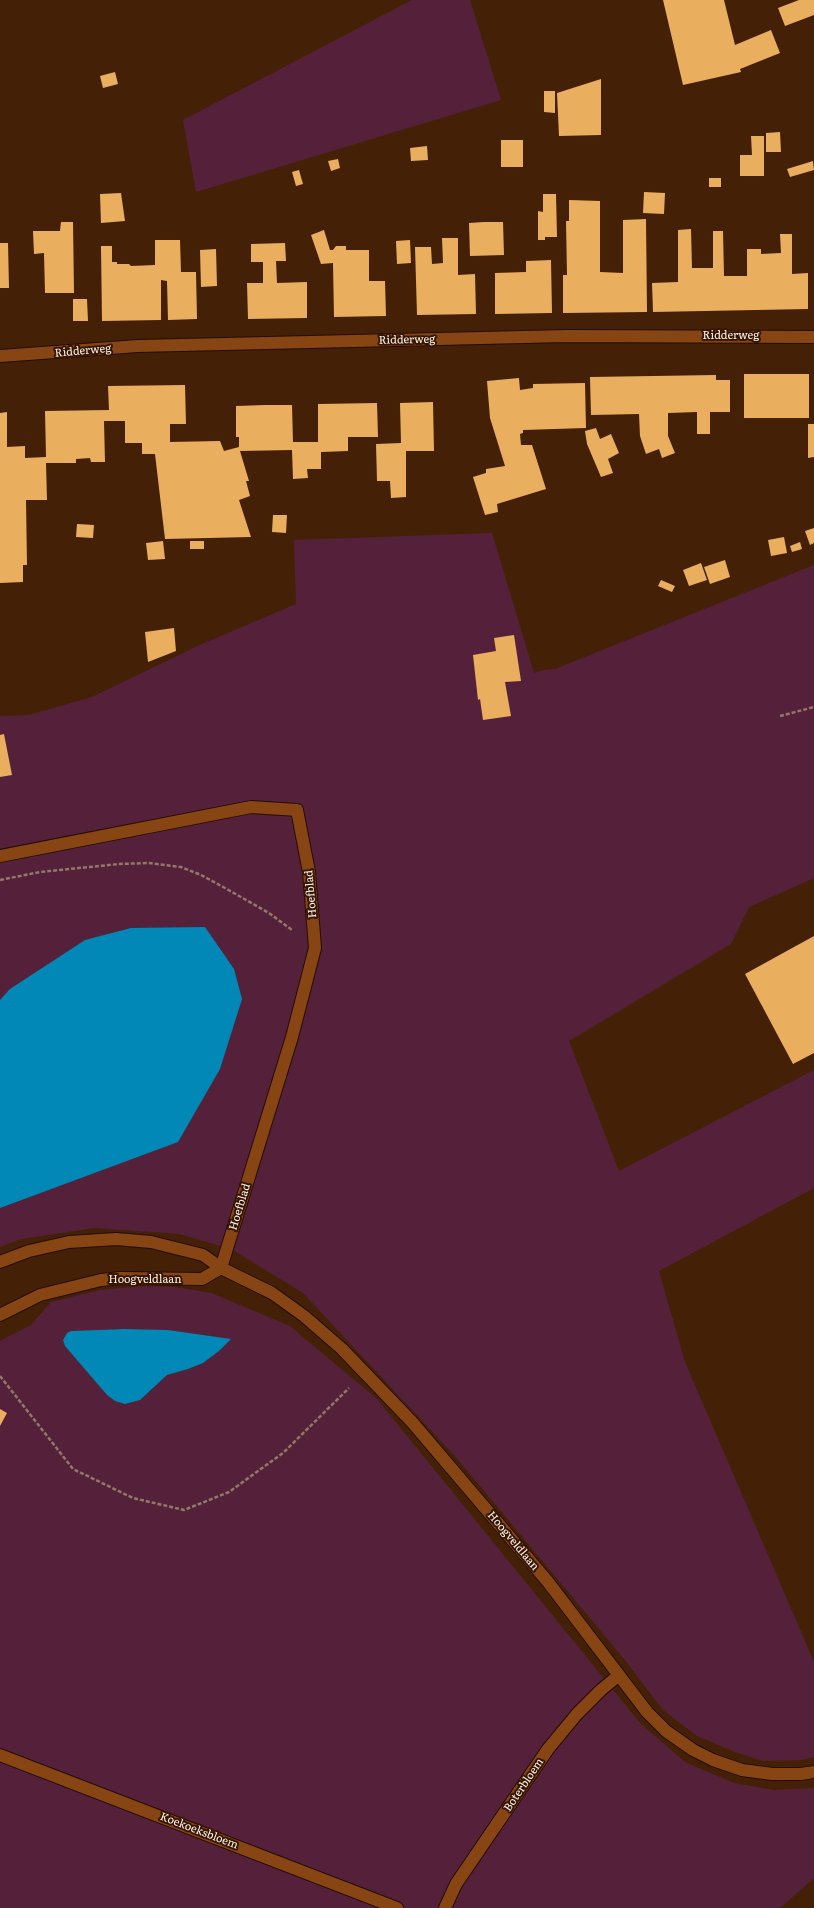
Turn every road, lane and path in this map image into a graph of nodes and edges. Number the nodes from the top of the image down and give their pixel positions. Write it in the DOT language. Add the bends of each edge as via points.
graph roads {
  1 [pos="814,337"];
  2 [pos="0,356"];
  3 [pos="814,707"];
  4 [pos="780,716"];
  5 [pos="0,856"];
  6 [pos="0,880"];
  7 [pos="315,948"];
  8 [pos="0,1262"];
  9 [pos="221,1268"];
  10 [pos="0,1315"];
  11 [pos="364,1374"];
  12 [pos="0,1376"];
  13 [pos="618,1675"];
  14 [pos="0,1755"];
  15 [pos="814,1772"];
  16 [pos="397,1908"];
  17 [pos="445,1908"];
  1 -- 2 [label="street, Ridderweg" via="567,336 138,346"];
  3 -- 4 [label="path"];
  5 -- 7 [label="street, Hoefblad" via="251,807 297,810 309,872"];
  6 -- 7 [label="path" via="40,872 119,864 148,863 181,867 201,875 270,913"];
  7 -- 9 [label="street, Hoefblad" via="292,1037"];
  8 -- 9 [label="street, Hoogveldlaan" via="29,1251 69,1242 116,1239 176,1247 203,1255"];
  9 -- 10 [label="street, Hoogveldlaan" via="202,1279 101,1280 40,1295"];
  9 -- 11 [label="street, Hoogveldlaan" via="272,1293 304,1316 342,1349"];
  11 -- 12 [label="path" via="283,1453 229,1492 184,1510 133,1498 73,1468"];
  11 -- 13 [label="street, Hoogveldlaan" via="412,1422 548,1582"];
  13 -- 15 [label="street, Hoogveldlaan" via="647,1712 666,1731 713,1760 742,1770 772,1774"];
  13 -- 17 [label="street, Boterbloem" via="577,1714 548,1750 456,1884"];
  14 -- 16 [label="street, Koekoeksbloem"];
}
